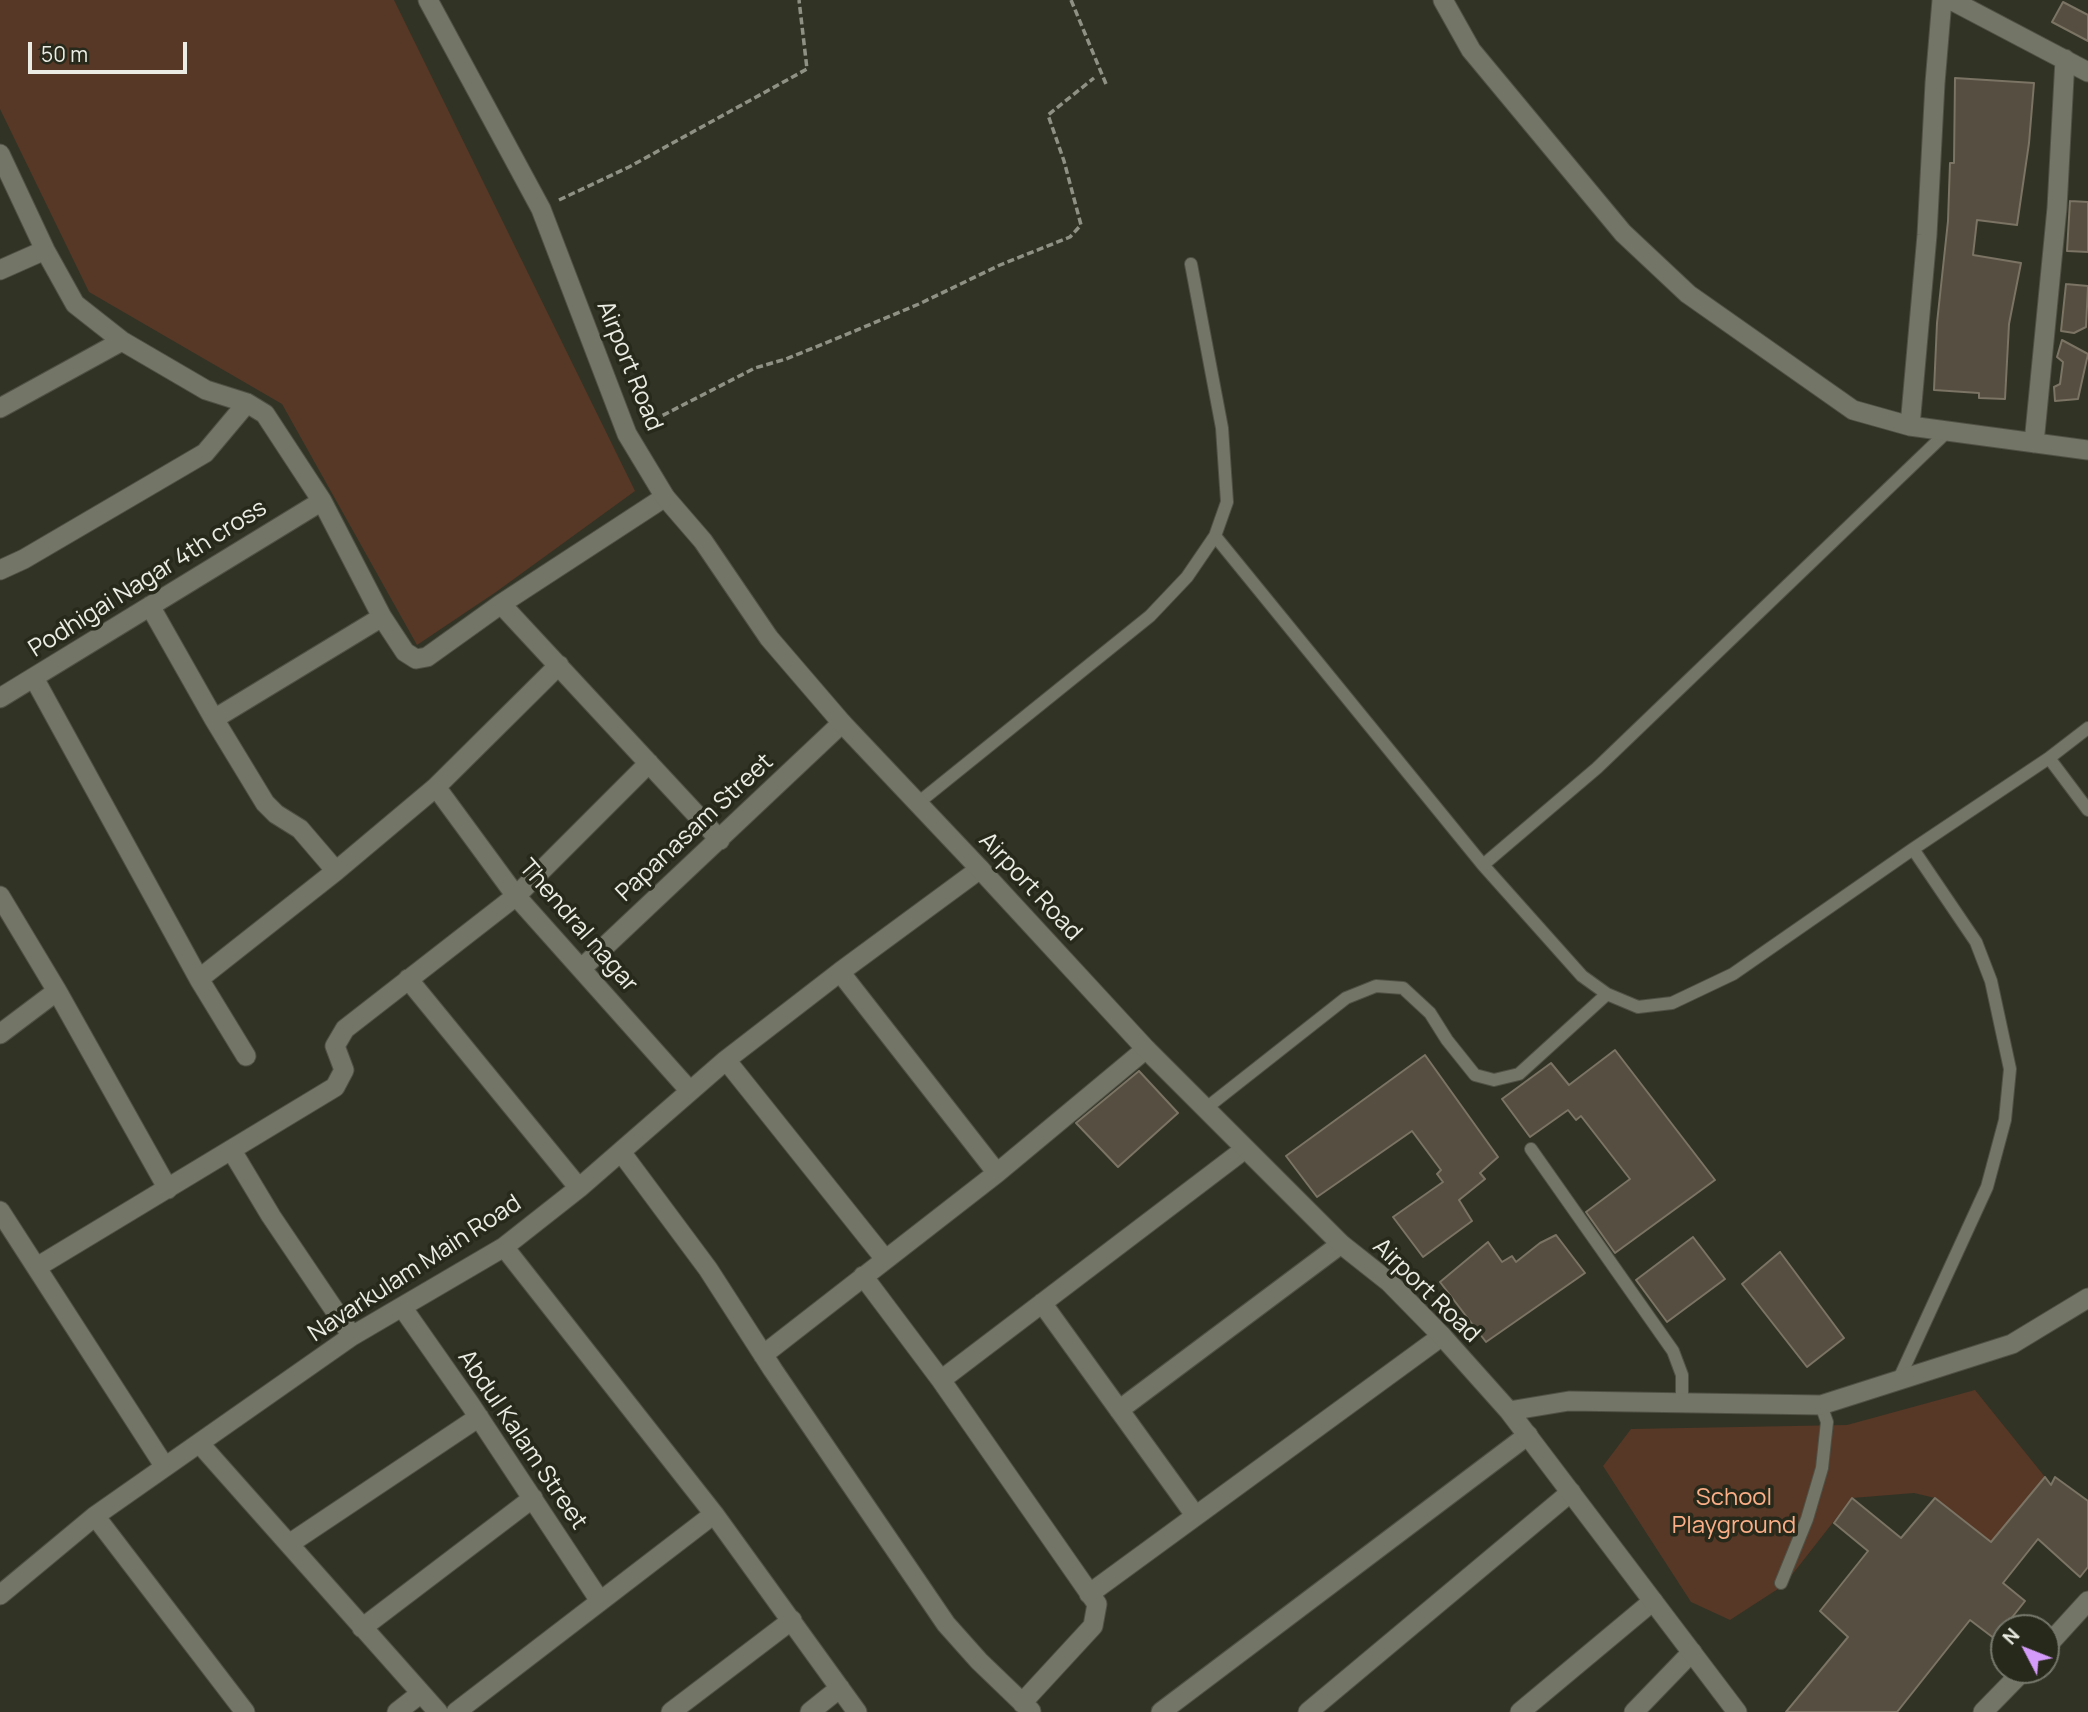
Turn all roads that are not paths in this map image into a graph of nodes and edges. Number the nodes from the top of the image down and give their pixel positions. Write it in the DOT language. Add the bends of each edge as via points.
graph roads {
  1 [pos="428,0"];
  2 [pos="1443,0"];
  3 [pos="1942,0"];
  4 [pos="1951,0"];
  5 [pos="2065,59"];
  6 [pos="2088,72"];
  7 [pos="0,154"];
  8 [pos="45,250"];
  9 [pos="1191,264"];
  10 [pos="0,270"];
  11 [pos="122,341"];
  12 [pos="247,403"];
  13 [pos="0,408"];
  14 [pos="1910,426"];
  15 [pos="1948,431"];
  16 [pos="2034,443"];
  17 [pos="2088,450"];
  18 [pos="665,497"];
  19 [pos="322,501"];
  20 [pos="1215,536"];
  21 [pos="0,570"];
  22 [pos="501,604"];
  23 [pos="150,606"];
  24 [pos="382,617"];
  25 [pos="559,664"];
  26 [pos="34,678"];
  27 [pos="0,698"];
  28 [pos="214,719"];
  29 [pos="842,723"];
  30 [pos="2088,728"];
  31 [pos="2049,758"];
  32 [pos="649,763"];
  33 [pos="436,787"];
  34 [pos="918,803"];
  35 [pos="2088,810"];
  36 [pos="720,840"];
  37 [pos="1913,849"];
  38 [pos="1483,865"];
  39 [pos="980,869"];
  40 [pos="336,871"];
  41 [pos="0,896"];
  42 [pos="516,896"];
  43 [pos="582,968"];
  44 [pos="840,972"];
  45 [pos="199,979"];
  46 [pos="408,979"];
  47 [pos="57,991"];
  48 [pos="1607,994"];
  49 [pos="0,1034"];
  50 [pos="1146,1049"];
  51 [pos="246,1056"];
  52 [pos="726,1060"];
  53 [pos="690,1091"];
  54 [pos="1205,1109"];
  55 [pos="1245,1149"];
  56 [pos="1531,1149"];
  57 [pos="232,1151"];
  58 [pos="621,1152"];
  59 [pos="997,1173"];
  60 [pos="579,1188"];
  61 [pos="167,1189"];
  62 [pos="0,1211"];
  63 [pos="1341,1244"];
  64 [pos="504,1247"];
  65 [pos="885,1259"];
  66 [pos="37,1267"];
  67 [pos="863,1276"];
  68 [pos="2088,1298"];
  69 [pos="1042,1303"];
  70 [pos="402,1307"];
  71 [pos="352,1336"];
  72 [pos="1442,1336"];
  73 [pos="763,1355"];
  74 [pos="941,1380"];
  75 [pos="1898,1381"];
  76 [pos="1682,1403"];
  77 [pos="1821,1405"];
  78 [pos="1119,1410"];
  79 [pos="1508,1411"];
  80 [pos="479,1417"];
  81 [pos="1528,1436"];
  82 [pos="200,1444"];
  83 [pos="165,1467"];
  84 [pos="1571,1492"];
  85 [pos="533,1498"];
  86 [pos="713,1514"];
  87 [pos="1195,1515"];
  88 [pos="95,1517"];
  89 [pos="289,1544"];
  90 [pos="1781,1583"];
  91 [pos="1089,1594"];
  92 [pos="0,1595"];
  93 [pos="600,1601"];
  94 [pos="1653,1601"];
  95 [pos="2088,1601"];
  96 [pos="792,1620"];
  97 [pos="362,1628"];
  98 [pos="2060,1632"];
  99 [pos="1692,1652"];
  100 [pos="2010,1684"];
  101 [pos="840,1688"];
  102 [pos="421,1694"];
  103 [pos="1027,1707"];
  104 [pos="245,1712"];
  105 [pos="397,1712"];
  106 [pos="438,1712"];
  107 [pos="456,1712"];
  108 [pos="671,1712"];
  109 [pos="810,1712"];
  110 [pos="858,1712"];
  111 [pos="1161,1712"];
  112 [pos="1308,1712"];
  113 [pos="1520,1712"];
  114 [pos="1634,1712"];
  115 [pos="1737,1712"];
  116 [pos="1983,1712"];
  1 -- 18 [label="street, Airport Road" via="541,209 627,435"];
  2 -- 14 [label="street" via="1479,60 1623,233 1679,285 1853,410"];
  3 -- 14 [label="street"];
  4 -- 5 [label="street"];
  5 -- 6 [label="street"];
  5 -- 16 [label="street" via="2057,208"];
  7 -- 8 [label="street"];
  8 -- 10 [label="street"];
  8 -- 11 [label="street" via="75,303"];
  9 -- 20 [label="lane" via="1223,428 1227,502"];
  11 -- 12 [label="street" via="206,390"];
  11 -- 13 [label="street"];
  12 -- 19 [label="street" via="265,414"];
  12 -- 21 [label="street" via="205,453"];
  14 -- 15 [label="street"];
  15 -- 16 [label="street"];
  15 -- 38 [label="lane" via="1597,768"];
  16 -- 17 [label="street"];
  18 -- 22 [label="street"];
  18 -- 29 [label="street, Airport Road" via="703,541 769,638"];
  19 -- 23 [label="street, Podhigai Nagar 4th cross"];
  19 -- 24 [label="street"];
  20 -- 34 [label="lane" via="1187,577 1150,616"];
  20 -- 38 [label="lane"];
  22 -- 24 [label="street" via="427,657 416,659 405,652"];
  22 -- 25 [label="street"];
  23 -- 26 [label="street, Podhigai Nagar 4th cross"];
  23 -- 28 [label="street"];
  24 -- 28 [label="street"];
  25 -- 32 [label="street"];
  25 -- 33 [label="street"];
  26 -- 27 [label="street, Podhigai Nagar 4th cross"];
  26 -- 45 [label="street"];
  28 -- 40 [label="street" via="265,803 300,830"];
  29 -- 34 [label="street, Airport Road"];
  29 -- 36 [label="street, Papanasam Street"];
  30 -- 31 [label="lane"];
  31 -- 35 [label="lane"];
  31 -- 37 [label="lane"];
  32 -- 36 [label="street"];
  32 -- 42 [label="street"];
  33 -- 40 [label="street"];
  33 -- 42 [label="street, Thendral nagar"];
  34 -- 39 [label="street, Airport Road"];
  36 -- 43 [label="street, Papanasam Street"];
  37 -- 48 [label="lane" via="1733,974 1672,1003 1639,1007"];
  37 -- 75 [label="lane" via="1976,942 1991,981 2010,1069 2006,1120 1987,1187"];
  38 -- 48 [label="lane" via="1582,976"];
  39 -- 44 [label="street, Navarkulam Main Road"];
  39 -- 50 [label="street, Airport Road"];
  40 -- 45 [label="street"];
  41 -- 47 [label="street"];
  42 -- 43 [label="street, Thendral nagar"];
  42 -- 46 [label="street"];
  43 -- 53 [label="street, Thendral nagar"];
  44 -- 52 [label="street, Navarkulam Main Road"];
  44 -- 59 [label="street"];
  45 -- 51 [label="street"];
  46 -- 57 [label="street" via="345,1029 335,1046 344,1070 335,1087"];
  46 -- 60 [label="street"];
  47 -- 49 [label="street"];
  47 -- 61 [label="street"];
  48 -- 54 [label="lane" via="1518,1074 1494,1080 1475,1075 1430,1013 1403,988 1376,986 1346,998"];
  50 -- 54 [label="street, Airport Road"];
  50 -- 59 [label="street"];
  52 -- 53 [label="street, Navarkulam Main Road"];
  52 -- 65 [label="street"];
  53 -- 58 [label="street, Navarkulam Main Road"];
  54 -- 55 [label="street, Airport Road"];
  55 -- 63 [label="street, Airport Road"];
  55 -- 69 [label="street"];
  56 -- 76 [label="lane" via="1673,1351 1682,1375"];
  57 -- 61 [label="street"];
  57 -- 71 [label="street"];
  58 -- 60 [label="street, Navarkulam Main Road"];
  58 -- 73 [label="street" via="708,1269"];
  59 -- 65 [label="street"];
  60 -- 64 [label="street, Navarkulam Main Road"];
  61 -- 66 [label="street"];
  62 -- 66 [label="street"];
  63 -- 72 [label="street, Airport Road" via="1390,1282"];
  63 -- 78 [label="street"];
  64 -- 70 [label="street, Navarkulam Main Road"];
  64 -- 86 [label="street"];
  65 -- 67 [label="street"];
  66 -- 83 [label="street"];
  67 -- 73 [label="street"];
  67 -- 74 [label="street"];
  68 -- 75 [label="street" via="2012,1344"];
  69 -- 74 [label="street"];
  69 -- 78 [label="street"];
  70 -- 71 [label="street, Navarkulam Main Road"];
  70 -- 80 [label="street, Abdul Kalam Street"];
  71 -- 82 [label="street, Navarkulam Main Road"];
  72 -- 79 [label="street, Airport Road"];
  72 -- 87 [label="street"];
  73 -- 103 [label="street" via="946,1624"];
  74 -- 91 [label="street"];
  75 -- 77 [label="street"];
  76 -- 77 [label="street"];
  76 -- 79 [label="street" via="1569,1401"];
  77 -- 90 [label="lane" via="1827,1422 1822,1468"];
  78 -- 87 [label="street"];
  79 -- 81 [label="street, Airport Road"];
  80 -- 85 [label="street, Abdul Kalam Street"];
  80 -- 89 [label="street"];
  81 -- 84 [label="street, Airport Road"];
  81 -- 111 [label="street"];
  82 -- 83 [label="street, Navarkulam Main Road"];
  82 -- 89 [label="street"];
  83 -- 88 [label="street, Navarkulam Main Road"];
  84 -- 94 [label="street, Airport Road"];
  84 -- 112 [label="street"];
  85 -- 93 [label="street, Abdul Kalam Street"];
  85 -- 97 [label="street"];
  86 -- 93 [label="street"];
  86 -- 96 [label="street"];
  87 -- 91 [label="street"];
  88 -- 92 [label="street, Navarkulam Main Road"];
  88 -- 104 [label="street"];
  89 -- 97 [label="street"];
  91 -- 103 [label="street" via="1097,1604 1093,1626"];
  93 -- 107 [label="street"];
  94 -- 99 [label="street, Airport Road"];
  94 -- 113 [label="street"];
  95 -- 98 [label="street"];
  96 -- 101 [label="street"];
  96 -- 108 [label="street"];
  97 -- 102 [label="street"];
  99 -- 114 [label="street"];
  99 -- 115 [label="street, Airport Road"];
  100 -- 116 [label="street"];
  101 -- 109 [label="street"];
  101 -- 110 [label="street"];
  102 -- 105 [label="street"];
  102 -- 106 [label="street"];
}
